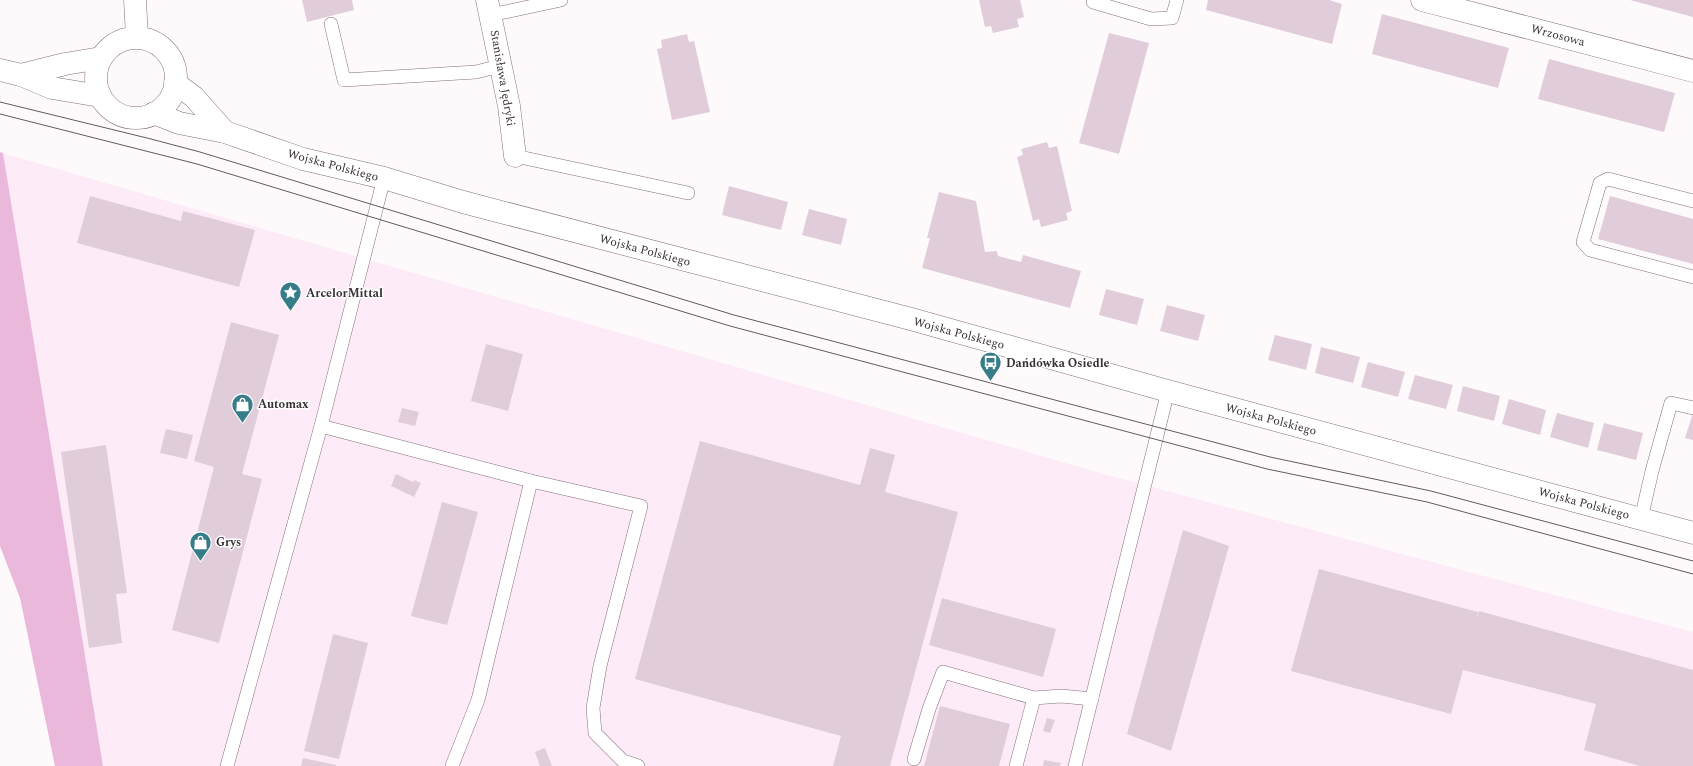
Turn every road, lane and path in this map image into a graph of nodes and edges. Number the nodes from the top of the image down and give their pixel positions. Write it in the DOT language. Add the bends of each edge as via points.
graph roads {
  1 [pos="135,0"];
  2 [pos="561,0"];
  3 [pos="1177,0"];
  4 [pos="1422,0"];
  5 [pos="1093,2"];
  6 [pos="489,8"];
  7 [pos="331,24"];
  8 [pos="137,38"];
  9 [pos="101,58"];
  10 [pos="500,66"];
  11 [pos="1693,71"];
  12 [pos="10,72"];
  13 [pos="175,83"];
  14 [pos="100,96"];
  15 [pos="154,113"];
  16 [pos="225,132"];
  17 [pos="515,156"];
  18 [pos="384,178"];
  19 [pos="688,193"];
  20 [pos="1693,200"];
  21 [pos="1693,277"];
  22 [pos="1168,391"];
  23 [pos="1693,408"];
  24 [pos="321,426"];
  25 [pos="531,481"];
  26 [pos="1641,519"];
  27 [pos="1693,533"];
  28 [pos="1034,698"];
  29 [pos="1092,699"];
  30 [pos="914,759"];
  31 [pos="227,766"];
  32 [pos="452,766"];
  33 [pos="638,766"];
  34 [pos="1016,766"];
  35 [pos="1075,766"];
  1 -- 8 [label="main road"];
  2 -- 6 [label="lane"];
  3 -- 5 [label="lane" via="1172,18 1151,19"];
  4 -- 11 [label="main road, Wrzosowa"];
  6 -- 10 [label="main road, Stanisława Jędryki"];
  7 -- 10 [label="lane" via="344,80 476,72"];
  8 -- 9 [label="main road" via="123,40 110,47"];
  8 -- 13 [label="main road" via="148,39 166,52 176,72"];
  9 -- 12 [label="main road"];
  9 -- 14 [label="main road" via="96,79"];
  10 -- 17 [label="main road, Stanisława Jędryki" via="509,106"];
  12 -- 14 [label="main road" via="52,88"];
  13 -- 15 [label="main road" via="168,101"];
  13 -- 16 [label="main road, Wojska Polskiego" via="194,97"];
  14 -- 15 [label="main road" via="109,107 126,116 140,117"];
  15 -- 16 [label="main road, Wojska Polskiego" via="179,123"];
  16 -- 18 [label="main road, Wojska Polskiego" via="303,159"];
  17 -- 19 [label="lane"];
  18 -- 22 [label="main road, Wojska Polskiego" via="476,206 911,319"];
  18 -- 24 [label="lane"];
  20 -- 21 [label="lane" via="1608,179 1600,183 1583,242 1590,250"];
  22 -- 26 [label="main road, Wojska Polskiego"];
  22 -- 29 [label="lane"];
  23 -- 26 [label="lane" via="1672,403"];
  24 -- 25 [label="lane"];
  24 -- 31 [label="lane"];
  25 -- 32 [label="lane" via="478,700"];
  25 -- 33 [label="lane" via="641,506 600,666 593,708 595,733 623,761"];
  26 -- 27 [label="main road, Wojska Polskiego"];
  28 -- 29 [label="lane" via="1062,696"];
  28 -- 30 [label="lane" via="944,672 929,709"];
  28 -- 34 [label="lane"];
  29 -- 35 [label="lane"];
}
